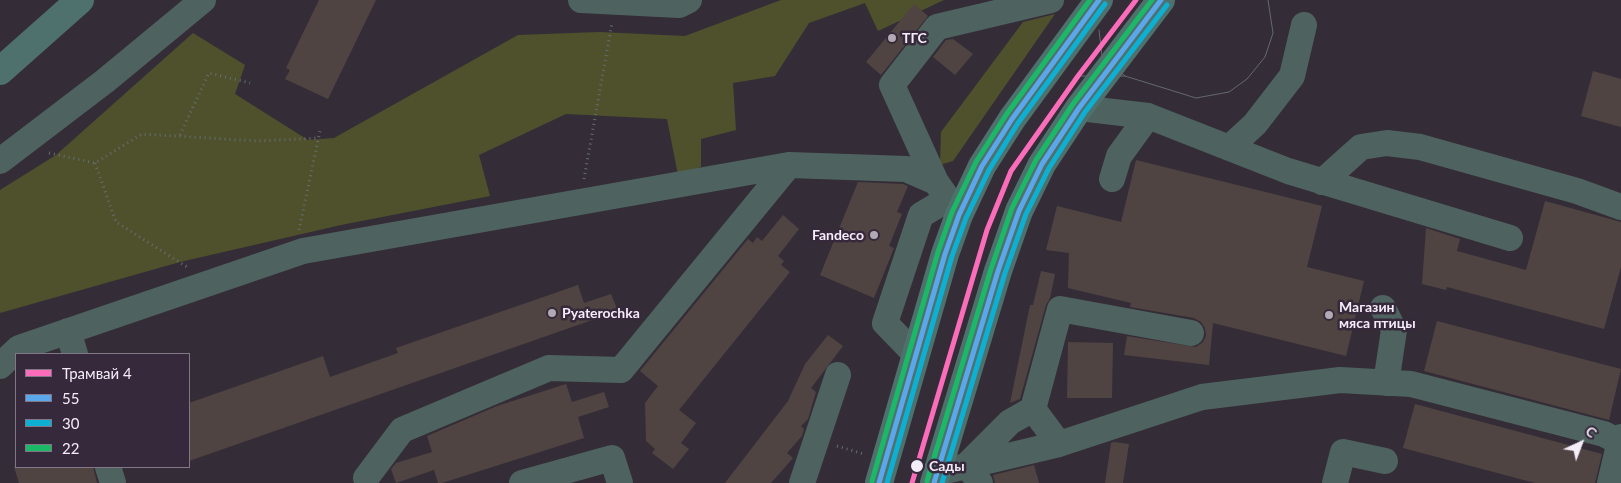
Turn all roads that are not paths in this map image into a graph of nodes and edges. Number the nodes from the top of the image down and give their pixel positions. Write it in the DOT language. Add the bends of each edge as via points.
graph roads {
  1 [pos="80,0"];
  2 [pos="203,0"];
  3 [pos="582,0"];
  4 [pos="689,0"];
  5 [pos="1052,0"];
  6 [pos="1099,0"];
  7 [pos="1161,0"];
  8 [pos="1304,25"];
  9 [pos="35,41"];
  10 [pos="0,58"];
  11 [pos="0,71"];
  12 [pos="1079,108"];
  13 [pos="1148,116"];
  14 [pos="1229,148"];
  15 [pos="0,161"];
  16 [pos="789,165"];
  17 [pos="1112,180"];
  18 [pos="1322,182"];
  19 [pos="948,199"];
  20 [pos="1621,207"];
  21 [pos="1510,238"];
  22 [pos="1383,308"];
  23 [pos="1191,333"];
  24 [pos="72,343"];
  25 [pos="915,354"];
  26 [pos="0,366"];
  27 [pos="838,375"];
  28 [pos="1386,383"];
  29 [pos="1033,409"];
  30 [pos="1620,441"];
  31 [pos="1059,444"];
  32 [pos="1385,461"];
  33 [pos="108,468"];
  34 [pos="973,474"];
  35 [pos="936,478"];
  36 [pos="362,481"];
  37 [pos="113,483"];
  38 [pos="522,483"];
  39 [pos="620,483"];
  40 [pos="802,483"];
  41 [pos="879,483"];
  42 [pos="1336,483"];
  43 [pos="1610,483"];
  1 -- 9 [label="main road"];
  2 -- 15 [label="lane" via="105,81"];
  3 -- 4 [label="lane" via="679,6"];
  5 -- 19 [label="lane" via="937,28 892,85"];
  6 -- 19 [label="main road" via="1012,119 982,166"];
  7 -- 12 [label="main road"];
  8 -- 14 [label="lane" via="1292,76 1255,124"];
  9 -- 10 [label="main road"];
  9 -- 11 [label="main road"];
  12 -- 13 [label="lane"];
  12 -- 35 [label="main road" via="1042,164 1019,211"];
  13 -- 14 [label="lane"];
  13 -- 17 [label="lane" via="1119,156"];
  14 -- 18 [label="lane"];
  16 -- 19 [label="lane" via="906,169"];
  16 -- 24 [label="lane" via="293,255 211,283"];
  16 -- 36 [label="lane" via="622,370 549,368 402,430"];
  18 -- 20 [label="lane" via="1361,147 1387,143 1420,147 1577,191"];
  18 -- 21 [label="lane"];
  19 -- 25 [label="main road" via="945,254"];
  19 -- 25 [label="lane" via="921,215 885,323"];
  22 -- 28 [label="lane" via="1394,330"];
  23 -- 29 [label="lane" via="1060,309"];
  24 -- 26 [label="lane" via="19,348"];
  25 -- 41 [label="main road"];
  27 -- 40 [label="lane"];
  28 -- 30 [label="lane" via="1411,384 1604,434"];
  28 -- 31 [label="lane" via="1340,380 1202,397"];
  29 -- 31 [label="lane"];
  29 -- 34 [label="lane" via="1010,422"];
  30 -- 43 [label="lane"];
  31 -- 34 [label="lane"];
  32 -- 42 [label="lane" via="1342,452"];
  33 -- 37 [label="lane"];
  34 -- 35 [label="lane"];
  38 -- 39 [label="lane" via="612,458"];
}
